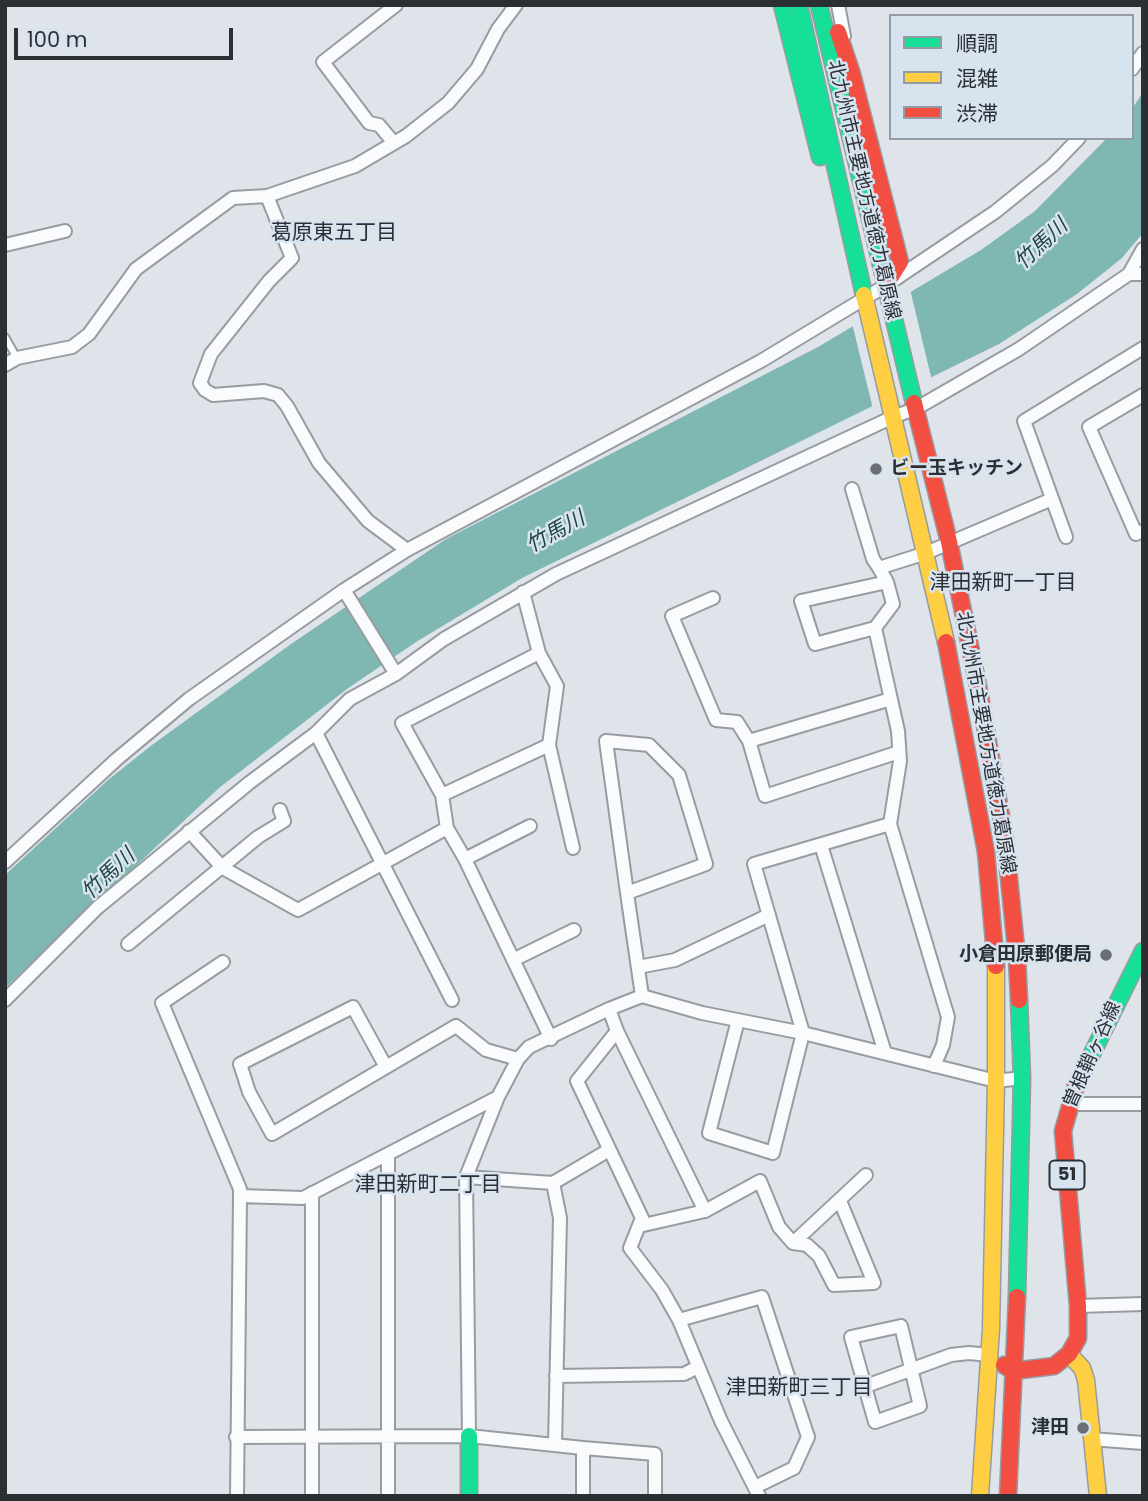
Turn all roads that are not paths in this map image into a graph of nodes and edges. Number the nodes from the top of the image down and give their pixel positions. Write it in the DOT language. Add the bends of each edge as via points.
graph roads {
  1 [pos="396,5"];
  2 [pos="516,5"];
  3 [pos="780,5"];
  4 [pos="799,5"];
  5 [pos="819,5"];
  6 [pos="829,5"];
  7 [pos="838,5"];
  8 [pos="379,10"];
  9 [pos="852,74"];
  10 [pos="1077,140"];
  11 [pos="394,143"];
  12 [pos="267,195"];
  13 [pos="65,231"];
  14 [pos="5,244"];
  15 [pos="1143,249"];
  16 [pos="1136,274"];
  17 [pos="886,292"];
  18 [pos="867,304"];
  19 [pos="5,337"];
  20 [pos="1143,348"];
  21 [pos="17,358"];
  22 [pos="5,365"];
  23 [pos="1141,400"];
  24 [pos="915,403"];
  25 [pos="892,411"];
  26 [pos="852,489"];
  27 [pos="1052,499"];
  28 [pos="1143,531"];
  29 [pos="1066,537"];
  30 [pos="949,542"];
  31 [pos="408,550"];
  32 [pos="926,553"];
  33 [pos="879,568"];
  34 [pos="887,582"];
  35 [pos="344,590"];
  36 [pos="523,592"];
  37 [pos="713,598"];
  38 [pos="874,628"];
  39 [pos="540,653"];
  40 [pos="396,674"];
  41 [pos="891,699"];
  42 [pos="316,733"];
  43 [pos="749,741"];
  44 [pos="549,745"];
  45 [pos="899,752"];
  46 [pos="442,794"];
  47 [pos="280,810"];
  48 [pos="890,824"];
  49 [pos="530,826"];
  50 [pos="447,828"];
  51 [pos="189,831"];
  52 [pos="821,845"];
  53 [pos="573,848"];
  54 [pos="465,859"];
  55 [pos="5,862"];
  56 [pos="382,862"];
  57 [pos="223,869"];
  58 [pos="627,893"];
  59 [pos="769,915"];
  60 [pos="574,930"];
  61 [pos="128,944"];
  62 [pos="1143,951"];
  63 [pos="513,960"];
  64 [pos="223,961"];
  65 [pos="638,967"];
  66 [pos="642,996"];
  67 [pos="5,1000"];
  68 [pos="452,1000"];
  69 [pos="609,1009"];
  70 [pos="738,1020"];
  71 [pos="617,1031"];
  72 [pos="803,1033"];
  73 [pos="551,1039"];
  74 [pos="885,1053"];
  75 [pos="518,1059"];
  76 [pos="934,1066"];
  77 [pos="386,1067"];
  78 [pos="1022,1078"];
  79 [pos="996,1081"];
  80 [pos="498,1097"];
  81 [pos="1069,1104"];
  82 [pos="1143,1104"];
  83 [pos="609,1150"];
  84 [pos="388,1155"];
  85 [pos="866,1175"];
  86 [pos="466,1177"];
  87 [pos="553,1183"];
  88 [pos="312,1193"];
  89 [pos="240,1196"];
  90 [pos="840,1201"];
  91 [pos="705,1211"];
  92 [pos="639,1226"];
  93 [pos="793,1243"];
  94 [pos="1143,1304"];
  95 [pos="1078,1306"];
  96 [pos="679,1320"];
  97 [pos="1069,1354"];
  98 [pos="989,1355"];
  99 [pos="698,1367"];
  100 [pos="911,1370"];
  101 [pos="1013,1371"];
  102 [pos="556,1376"];
  103 [pos="866,1386"];
  104 [pos="469,1436"];
  105 [pos="236,1437"];
  106 [pos="312,1437"];
  107 [pos="387,1438"];
  108 [pos="1091,1439"];
  109 [pos="1143,1443"];
  110 [pos="555,1444"];
  111 [pos="583,1448"];
  112 [pos="757,1491"];
  113 [pos="237,1496"];
  114 [pos="312,1496"];
  115 [pos="388,1496"];
  116 [pos="469,1496"];
  117 [pos="583,1496"];
  118 [pos="655,1496"];
  119 [pos="981,1496"];
  120 [pos="1009,1496"];
  121 [pos="1098,1496"];
  1 -- 8 [label="street"];
  2 -- 11 [label="street" via="477,69 448,103"];
  3 -- 18 [label="main road" via="848,264"];
  4 -- 18 [label="main road, 北九州市主要地方道徳力葛原線"];
  5 -- 17 [label="main road, 北九州市主要地方道徳力葛原線"];
  6 -- 9 [label="main road"];
  7 -- 9 [label="street"];
  8 -- 11 [label="street" via="323,62 369,123 379,125"];
  9 -- 17 [label="main road" via="900,262"];
  10 -- 17 [label="street" via="995,212"];
  11 -- 12 [label="street" via="355,166"];
  12 -- 21 [label="street" via="233,198 136,269 89,334 72,347"];
  12 -- 31 [label="street" via="292,258 211,354 200,383 213,395 264,391 278,395 319,463 368,520"];
  13 -- 14 [label="street"];
  15 -- 16 [label="street"];
  16 -- 24 [label="street" via="1019,349"];
  17 -- 18 [label="street"];
  17 -- 24 [label="main road, 北九州市主要地方道徳力葛原線"];
  18 -- 25 [label="main road, 北九州市主要地方道徳力葛原線"];
  18 -- 31 [label="street"];
  19 -- 21 [label="lane"];
  20 -- 27 [label="street" via="1024,421"];
  21 -- 22 [label="street"];
  23 -- 28 [label="street" via="1089,427 1136,534"];
  24 -- 25 [label="street"];
  24 -- 30 [label="main road, 北九州市主要地方道徳力葛原線"];
  25 -- 32 [label="main road, 北九州市主要地方道徳力葛原線"];
  25 -- 36 [label="street"];
  26 -- 33 [label="street"];
  27 -- 29 [label="street"];
  27 -- 30 [label="street"];
  30 -- 32 [label="street"];
  30 -- 78 [label="main road, 北九州市主要地方道徳力葛原線" via="1005,839 1017,958"];
  31 -- 35 [label="street"];
  32 -- 33 [label="street"];
  32 -- 79 [label="main road, 北九州市主要地方道徳力葛原線" via="986,852 996,971"];
  33 -- 34 [label="street"];
  34 -- 38 [label="street" via="893,604"];
  34 -- 38 [label="street" via="801,601 815,644"];
  35 -- 40 [label="street"];
  35 -- 55 [label="street" via="189,699"];
  36 -- 39 [label="street"];
  36 -- 40 [label="street"];
  37 -- 43 [label="street" via="671,616 716,720 737,722"];
  38 -- 41 [label="street"];
  39 -- 44 [label="street" via="556,686"];
  39 -- 46 [label="street" via="402,723"];
  40 -- 42 [label="street" via="350,699"];
  41 -- 43 [label="street"];
  41 -- 45 [label="street"];
  42 -- 51 [label="street"];
  42 -- 56 [label="street"];
  43 -- 45 [label="street" via="765,796"];
  44 -- 46 [label="street"];
  44 -- 53 [label="street"];
  45 -- 48 [label="street"];
  46 -- 50 [label="street"];
  47 -- 57 [label="street" via="284,821 258,837"];
  48 -- 52 [label="street"];
  48 -- 76 [label="street" via="947,1017"];
  49 -- 54 [label="street"];
  50 -- 54 [label="street"];
  50 -- 56 [label="street"];
  51 -- 57 [label="street"];
  51 -- 67 [label="street" via="97,908"];
  52 -- 59 [label="street" via="754,864"];
  52 -- 74 [label="street"];
  54 -- 63 [label="street"];
  56 -- 57 [label="street" via="298,910"];
  56 -- 68 [label="street"];
  57 -- 61 [label="street"];
  58 -- 58 [label="street" via="607,753 606,741 649,745 678,775 706,864"];
  58 -- 65 [label="street"];
  59 -- 65 [label="street" via="675,960"];
  59 -- 72 [label="street"];
  60 -- 63 [label="street"];
  62 -- 81 [label="main road, 曽根鞘ヶ谷線 / 51"];
  63 -- 73 [label="street"];
  64 -- 89 [label="street" via="162,1003"];
  65 -- 66 [label="street"];
  66 -- 69 [label="street"];
  66 -- 70 [label="street"];
  69 -- 71 [label="street"];
  69 -- 73 [label="street"];
  70 -- 72 [label="street"];
  70 -- 72 [label="street" via="709,1133 773,1153"];
  71 -- 83 [label="street" via="577,1081"];
  71 -- 91 [label="street"];
  72 -- 74 [label="street"];
  73 -- 75 [label="street" via="529,1047"];
  74 -- 76 [label="street"];
  75 -- 77 [label="street" via="485,1050 456,1026"];
  75 -- 80 [label="street"];
  76 -- 79 [label="street"];
  77 -- 77 [label="street" via="272,1134 240,1065 354,1007"];
  78 -- 79 [label="street"];
  78 -- 101 [label="main road, 北九州市主要地方道徳力葛原線"];
  79 -- 98 [label="main road, 北九州市主要地方道徳力葛原線"];
  80 -- 84 [label="street"];
  80 -- 86 [label="street"];
  81 -- 82 [label="street"];
  81 -- 95 [label="main road, 曽根鞘ヶ谷線 / 51" via="1063,1131"];
  83 -- 87 [label="street"];
  83 -- 92 [label="street" via="642,1218"];
  84 -- 88 [label="street"];
  84 -- 107 [label="street"];
  85 -- 90 [label="street"];
  86 -- 87 [label="street"];
  86 -- 104 [label="street"];
  87 -- 102 [label="street" via="560,1218"];
  88 -- 89 [label="street" via="303,1198"];
  88 -- 106 [label="street"];
  89 -- 105 [label="street"];
  90 -- 93 [label="street"];
  90 -- 93 [label="street" via="874,1283 834,1285 819,1256 807,1245"];
  91 -- 92 [label="street"];
  91 -- 93 [label="street" via="760,1181 779,1227"];
  92 -- 96 [label="street" via="630,1248"];
  94 -- 95 [label="street"];
  95 -- 97 [label="main road, 曽根鞘ヶ谷線 / 51" via="1078,1338"];
  96 -- 99 [label="street"];
  96 -- 112 [label="street" via="762,1297 808,1437 794,1468"];
  97 -- 101 [label="main road" via="1054,1366"];
  97 -- 108 [label="main road" via="1086,1380"];
  98 -- 100 [label="street" via="951,1355"];
  98 -- 101 [label="main road"];
  98 -- 119 [label="main road"];
  99 -- 102 [label="street" via="684,1374"];
  99 -- 112 [label="street"];
  100 -- 103 [label="street"];
  100 -- 103 [label="street" via="920,1406 875,1422"];
  100 -- 103 [label="street" via="901,1326 851,1337"];
  101 -- 120 [label="main road"];
  102 -- 110 [label="street"];
  104 -- 107 [label="street"];
  104 -- 110 [label="street"];
  104 -- 116 [label="main road"];
  105 -- 106 [label="street"];
  105 -- 113 [label="street"];
  106 -- 107 [label="street"];
  106 -- 114 [label="street"];
  107 -- 115 [label="street"];
  108 -- 109 [label="street"];
  108 -- 121 [label="main road"];
  110 -- 111 [label="street"];
  111 -- 117 [label="street"];
  111 -- 118 [label="street" via="654,1454"];
}
